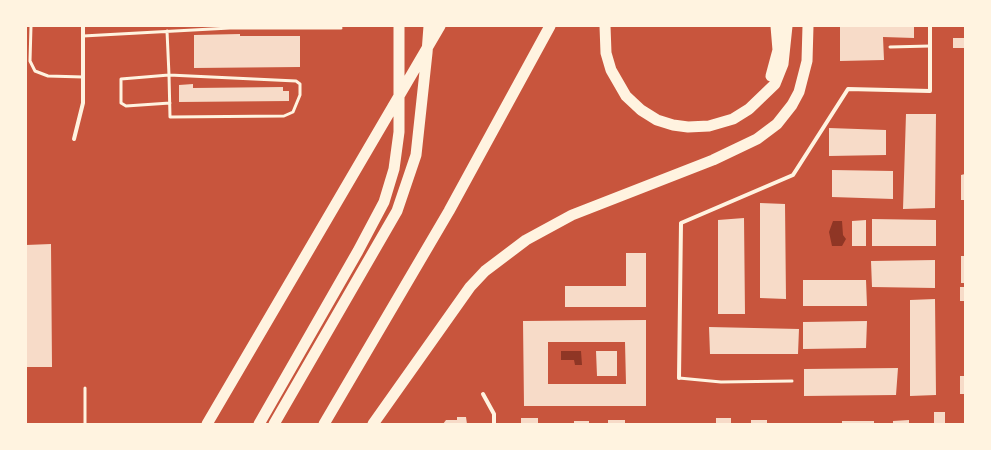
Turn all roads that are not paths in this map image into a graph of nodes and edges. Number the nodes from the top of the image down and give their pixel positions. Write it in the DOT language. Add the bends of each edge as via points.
graph roads {
  1 [pos="31,26"];
  2 [pos="83,26"];
  3 [pos="400,26"];
  4 [pos="429,26"];
  5 [pos="440,26"];
  6 [pos="550,26"];
  7 [pos="605,26"];
  8 [pos="776,26"];
  9 [pos="787,26"];
  10 [pos="808,26"];
  11 [pos="930,26"];
  12 [pos="230,27"];
  13 [pos="341,28"];
  14 [pos="167,31"];
  15 [pos="83,36"];
  16 [pos="930,46"];
  17 [pos="890,47"];
  18 [pos="169,75"];
  19 [pos="83,77"];
  20 [pos="762,96"];
  21 [pos="170,103"];
  22 [pos="74,139"];
  23 [pos="679,378"];
  24 [pos="792,381"];
  25 [pos="85,388"];
  26 [pos="483,394"];
  27 [pos="85,424"];
  28 [pos="207,424"];
  29 [pos="259,424"];
  30 [pos="274,424"];
  31 [pos="324,424"];
  32 [pos="373,424"];
  33 [pos="494,424"];
  1 -- 19 [label="lane" via="30,61 35,71 48,76"];
  2 -- 15 [label="street"];
  3 -- 29 [label="highway" via="399,132 394,169 384,202"];
  4 -- 30 [label="highway" via="416,155 398,210"];
  5 -- 28 [label="highway"];
  6 -- 31 [label="highway" via="449,210"];
  7 -- 20 [label="highway" via="606,53 611,70 626,96 657,120 688,127 709,126 733,119 749,109"];
  8 -- 20 [label="highway" via="776,64"];
  9 -- 20 [label="highway" via="784,64 775,84"];
  10 -- 32 [label="highway" via="807,61 799,92 777,124 757,138 713,160 572,215 530,237 485,271 470,287"];
  11 -- 16 [label="street"];
  12 -- 13 [label="lane"];
  12 -- 14 [label="lane"];
  14 -- 15 [label="lane"];
  14 -- 18 [label="lane"];
  15 -- 19 [label="street"];
  16 -- 17 [label="lane"];
  16 -- 23 [label="street" via="930,91 848,89 793,175 681,223"];
  18 -- 21 [label="lane"];
  18 -- 21 [label="lane" via="121,79 121,102 126,106"];
  18 -- 21 [label="lane" via="296,81 300,84 300,95 292,112 284,116 170,117"];
  19 -- 22 [label="street" via="83,102"];
  23 -- 24 [label="lane" via="721,382"];
  25 -- 27 [label="lane"];
  26 -- 33 [label="street" via="494,414"];
}
